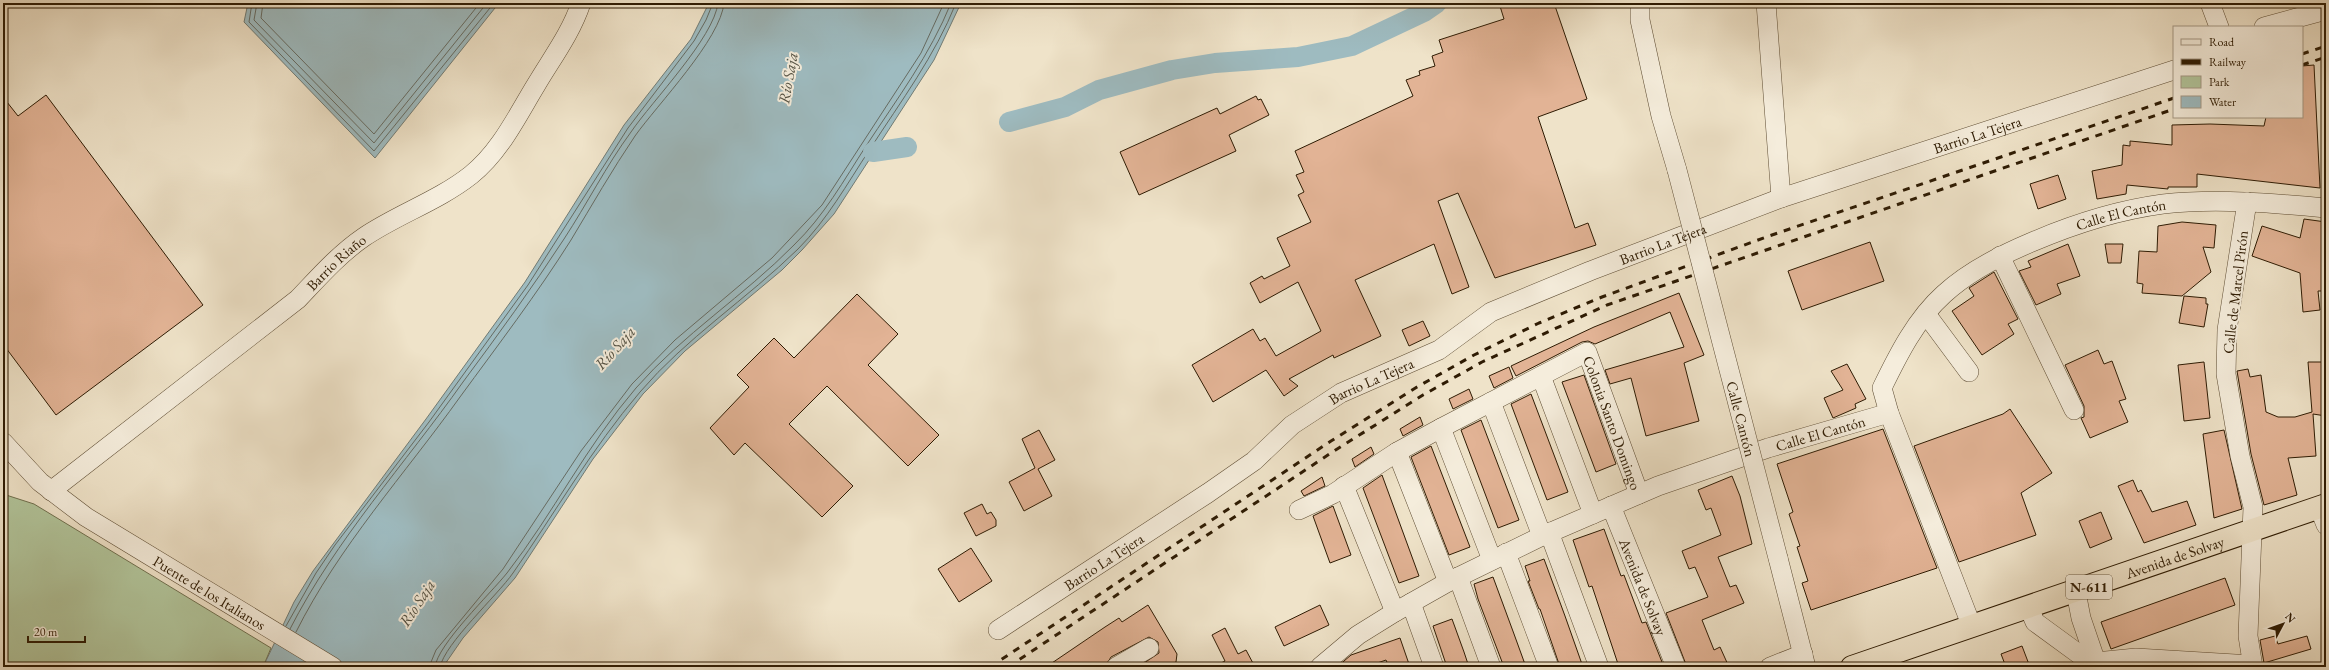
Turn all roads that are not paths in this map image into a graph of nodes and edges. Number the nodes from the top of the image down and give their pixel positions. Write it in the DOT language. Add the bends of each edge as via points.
graph roads {
  1 [pos="581,3"];
  2 [pos="1640,3"];
  3 [pos="1766,3"];
  4 [pos="2210,3"];
  5 [pos="2326,10"];
  6 [pos="2219,26"];
  7 [pos="2268,26"];
  8 [pos="2173,70"];
  9 [pos="1781,198"];
  10 [pos="2247,202"];
  11 [pos="2326,208"];
  12 [pos="2000,256"];
  13 [pos="1926,314"];
  14 [pos="1969,372"];
  15 [pos="1541,376"];
  16 [pos="1491,402"];
  17 [pos="2074,410"];
  18 [pos="1889,412"];
  19 [pos="1441,428"];
  20 [pos="1397,452"];
  21 [pos="7,453"];
  22 [pos="1344,486"];
  23 [pos="51,491"];
  24 [pos="1639,494"];
  25 [pos="1611,506"];
  26 [pos="1299,510"];
  27 [pos="2324,512"];
  28 [pos="1593,514"];
  29 [pos="2252,531"];
  30 [pos="1546,534"];
  31 [pos="1499,556"];
  32 [pos="1453,579"];
  33 [pos="2076,592"];
  34 [pos="1403,608"];
  35 [pos="2028,608"];
  36 [pos="1972,627"];
  37 [pos="998,630"];
  38 [pos="1149,648"];
  39 [pos="1805,661"];
  40 [pos="1891,661"];
  41 [pos="2096,662"];
  42 [pos="2252,666"];
  43 [pos="333,667"];
  44 [pos="1116,667"];
  45 [pos="1320,667"];
  46 [pos="1434,667"];
  47 [pos="1491,667"];
  48 [pos="1549,667"];
  49 [pos="1599,667"];
  50 [pos="1676,667"];
  51 [pos="1770,667"];
  52 [pos="1852,667"];
  1 -- 23 [label="street, Barrio Riaño" via="574,23 511,126 491,156 472,174 450,190 362,238 298,299"];
  2 -- 39 [label="street, Calle Cantón, bridge" via="1640,20 1661,116"];
  3 -- 9 [label="street"];
  4 -- 6 [label="street"];
  5 -- 7 [label="street"];
  8 -- 9 [label="street, Barrio La Tejera"];
  9 -- 37 [label="street, Barrio La Tejera" via="1491,312 1439,350 1341,393 1292,425 1254,461 1208,493"];
  10 -- 11 [label="street"];
  10 -- 12 [label="street, Calle El Cantón" via="2163,204 2122,212 2046,236"];
  10 -- 29 [label="street, Calle de Marcel Pirón" via="2227,330 2226,374 2240,456 2253,507"];
  12 -- 13 [label="street, Calle El Cantón" via="1943,295"];
  12 -- 17 [label="street"];
  13 -- 14 [label="street"];
  13 -- 18 [label="street, Calle El Cantón" via="1907,340 1882,388"];
  15 -- 16 [label="street, Colonia Santo Domingo"];
  15 -- 24 [label="street, Colonia Santo Domingo" via="1587,352"];
  15 -- 28 [label="street"];
  16 -- 19 [label="street, Colonia Santo Domingo"];
  16 -- 30 [label="street"];
  18 -- 24 [label="street, Calle El Cantón" via="1739,457"];
  18 -- 36 [label="street, Calle El Cantón"];
  19 -- 20 [label="street, Colonia Santo Domingo"];
  19 -- 31 [label="street"];
  20 -- 22 [label="street, Colonia Santo Domingo"];
  20 -- 32 [label="street"];
  21 -- 23 [label="street, Puente de los Italianos"];
  22 -- 26 [label="street, Colonia Santo Domingo"];
  22 -- 34 [label="street"];
  23 -- 43 [label="street, Puente de los Italianos" via="86,517"];
  24 -- 25 [label="street, Colonia Santo Domingo"];
  25 -- 28 [label="street, Colonia Santo Domingo"];
  25 -- 50 [label="street, Avenida de Solvay"];
  27 -- 29 [label="highway, Avenida de Solvay / N-611"];
  28 -- 30 [label="street, Colonia Santo Domingo"];
  29 -- 33 [label="highway, Avenida de Solvay / N-611"];
  29 -- 42 [label="street" via="2248,636"];
  30 -- 31 [label="street, Colonia Santo Domingo"];
  30 -- 49 [label="street"];
  31 -- 32 [label="street, Colonia Santo Domingo"];
  31 -- 48 [label="street"];
  32 -- 34 [label="street, Colonia Santo Domingo"];
  32 -- 47 [label="street"];
  33 -- 35 [label="highway, Avenida de Solvay / N-611"];
  33 -- 41 [label="street" via="2081,618"];
  34 -- 45 [label="street, Colonia Santo Domingo" via="1351,641"];
  34 -- 46 [label="street"];
  35 -- 36 [label="highway, Avenida de Solvay / N-611"];
  35 -- 41 [label="street" via="2035,622 2087,660"];
  36 -- 40 [label="highway, Avenida de Solvay / N-611"];
  38 -- 44 [label="street"];
  39 -- 51 [label="street"];
  40 -- 52 [label="highway, Avenida de Solvay / N-611"];
  41 -- 42 [label="street" via="2136,658"];
}
